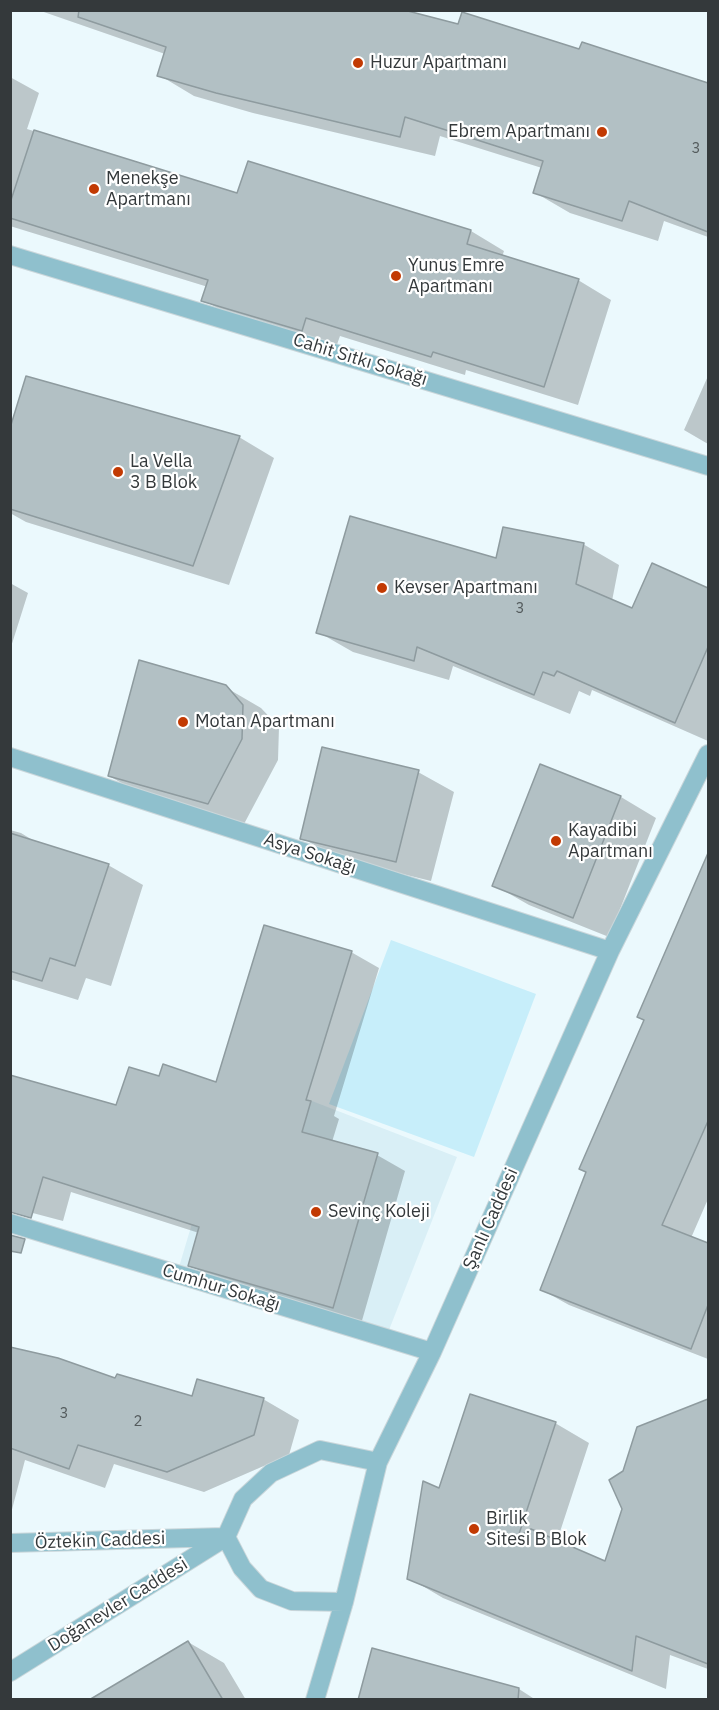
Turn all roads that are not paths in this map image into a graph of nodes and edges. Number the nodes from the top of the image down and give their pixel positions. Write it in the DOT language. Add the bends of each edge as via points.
graph roads {
  1 [pos="10,255"];
  2 [pos="708,466"];
  3 [pos="708,754"];
  4 [pos="10,757"];
  5 [pos="610,951"];
  6 [pos="10,1224"];
  7 [pos="432,1352"];
  8 [pos="378,1462"];
  9 [pos="226,1537"];
  10 [pos="10,1543"];
  11 [pos="344,1602"];
  12 [pos="10,1672"];
  13 [pos="315,1700"];
  1 -- 2 [label="street, Cahit Sıtkı Sokağı"];
  3 -- 5 [label="street, Şanlı Caddesi"];
  4 -- 5 [label="street, Asya Sokağı"];
  5 -- 7 [label="street, Şanlı Caddesi"];
  6 -- 7 [label="street, Cumhur Sokağı"];
  7 -- 8 [label="street, Şanlı Caddesi"];
  8 -- 9 [label="street" via="320,1450 271,1473 243,1499"];
  8 -- 11 [label="street, Şanlı Caddesi"];
  9 -- 10 [label="street, Öztekin Caddesi"];
  9 -- 11 [label="street" via="242,1568 261,1589 292,1601"];
  9 -- 12 [label="street, Doğanevler Caddesi"];
  11 -- 13 [label="street, Şanlı Caddesi"];
}
